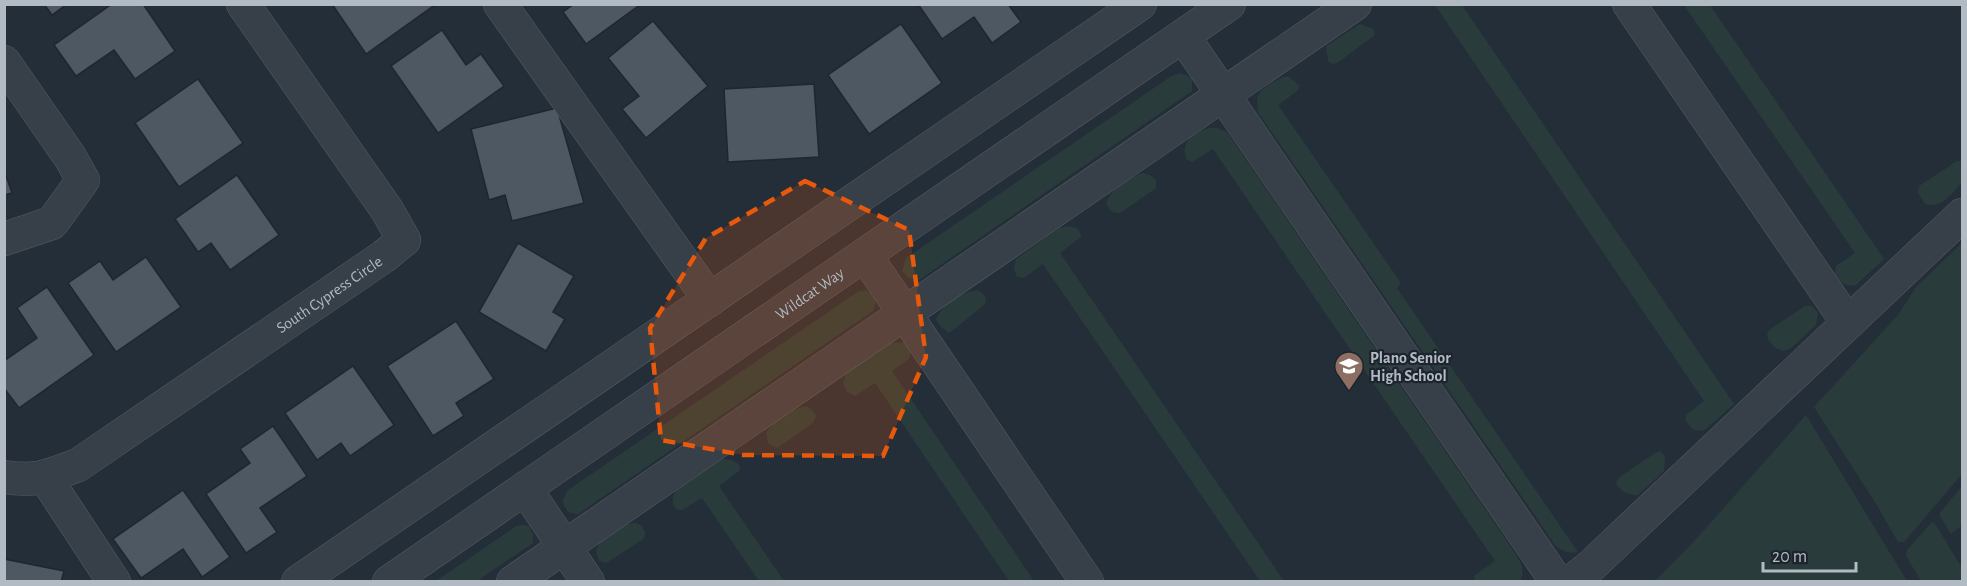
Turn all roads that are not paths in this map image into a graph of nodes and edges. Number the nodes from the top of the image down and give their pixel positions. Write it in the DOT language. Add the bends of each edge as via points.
graph roads {
  1 [pos="243,4"];
  2 [pos="500,4"];
  3 [pos="1140,4"];
  4 [pos="1229,4"];
  5 [pos="1355,4"];
  6 [pos="1629,4"];
  7 [pos="1183,36"];
  8 [pos="4,62"];
  9 [pos="1223,94"];
  10 [pos="1962,215"];
  11 [pos="4,239"];
  12 [pos="865,255"];
  13 [pos="710,300"];
  14 [pos="904,313"];
  15 [pos="1848,323"];
  16 [pos="4,477"];
  17 [pos="45,477"];
  18 [pos="525,488"];
  19 [pos="564,546"];
  20 [pos="114,582"];
  21 [pos="298,582"];
  22 [pos="390,582"];
  23 [pos="513,582"];
  24 [pos="588,582"];
  25 [pos="1087,582"];
  26 [pos="1557,582"];
  27 [pos="1571,582"];
  1 -- 17 [label="street, South Cypress Circle" via="404,240 78,465"];
  2 -- 13 [label="street"];
  3 -- 13 [label="street"];
  4 -- 7 [label="street, Wildcat Way"];
  5 -- 9 [label="street"];
  6 -- 15 [label="street"];
  7 -- 9 [label="street"];
  7 -- 12 [label="street, Wildcat Way"];
  8 -- 11 [label="street" via="82,180 52,223"];
  9 -- 14 [label="street"];
  9 -- 26 [label="street"];
  10 -- 15 [label="street"];
  12 -- 14 [label="street"];
  12 -- 18 [label="street, Wildcat Way"];
  13 -- 21 [label="street"];
  14 -- 19 [label="street"];
  14 -- 25 [label="street"];
  15 -- 27 [label="street"];
  16 -- 17 [label="street, South Cypress Circle"];
  17 -- 20 [label="street"];
  18 -- 19 [label="street"];
  18 -- 22 [label="street, Wildcat Way"];
  19 -- 23 [label="street"];
  19 -- 24 [label="street"];
}
